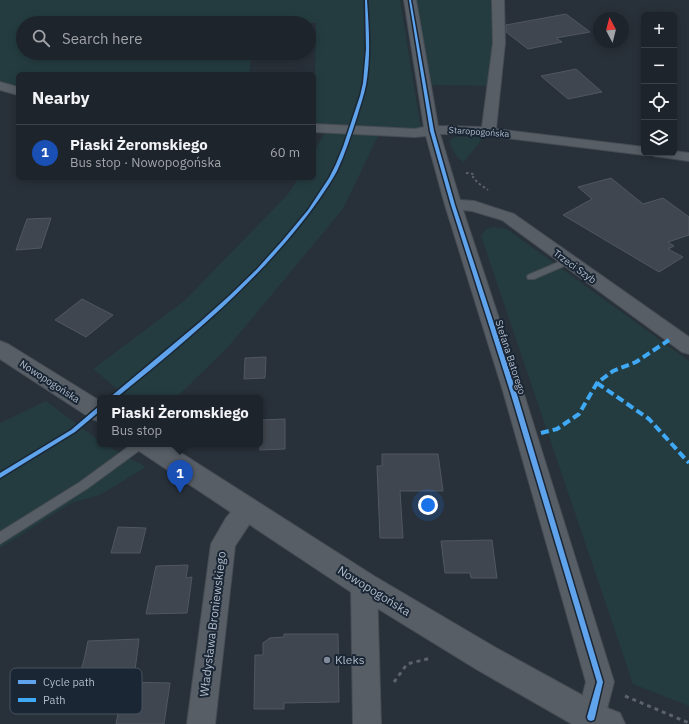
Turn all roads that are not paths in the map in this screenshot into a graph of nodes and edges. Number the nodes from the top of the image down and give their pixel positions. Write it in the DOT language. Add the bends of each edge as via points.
graph roads {
  1 [pos="410,0"];
  2 [pos="498,0"];
  3 [pos="0,86"];
  4 [pos="16,90"];
  5 [pos="316,128"];
  6 [pos="432,131"];
  7 [pos="489,132"];
  8 [pos="641,151"];
  9 [pos="677,155"];
  10 [pos="689,157"];
  11 [pos="453,204"];
  12 [pos="568,261"];
  13 [pos="531,277"];
  14 [pos="689,347"];
  15 [pos="0,348"];
  16 [pos="97,411"];
  17 [pos="136,447"];
  18 [pos="153,447"];
  19 [pos="248,508"];
  20 [pos="0,539"];
  21 [pos="364,585"];
  22 [pos="600,720"];
  23 [pos="201,724"];
  24 [pos="367,724"];
  1 -- 6 [label="street, Stefana Batorego"];
  2 -- 7 [label="street" via="499,43"];
  3 -- 4 [label="street"];
  5 -- 6 [label="street, Staropogońska" via="415,133"];
  6 -- 7 [label="street, Staropogońska"];
  6 -- 11 [label="street, Stefana Batorego"];
  7 -- 8 [label="street, Staropogońska"];
  9 -- 10 [label="street"];
  11 -- 12 [label="street, Trzeci Szyb" via="474,206 508,217"];
  11 -- 22 [label="street, Stefana Batorego" via="513,391 600,682"];
  12 -- 13 [label="lane"];
  12 -- 14 [label="street, Trzeci Szyb"];
  15 -- 16 [label="street, Nowopogońska"];
  17 -- 20 [label="lane" via="84,485"];
  18 -- 19 [label="street, Nowopogońska"];
  19 -- 21 [label="street, Nowopogońska"];
  19 -- 23 [label="street, Władysława Broniewskiego" via="234,524 223,544"];
  21 -- 22 [label="street, Nowopogońska" via="487,659"];
  21 -- 24 [label="street"];
}
